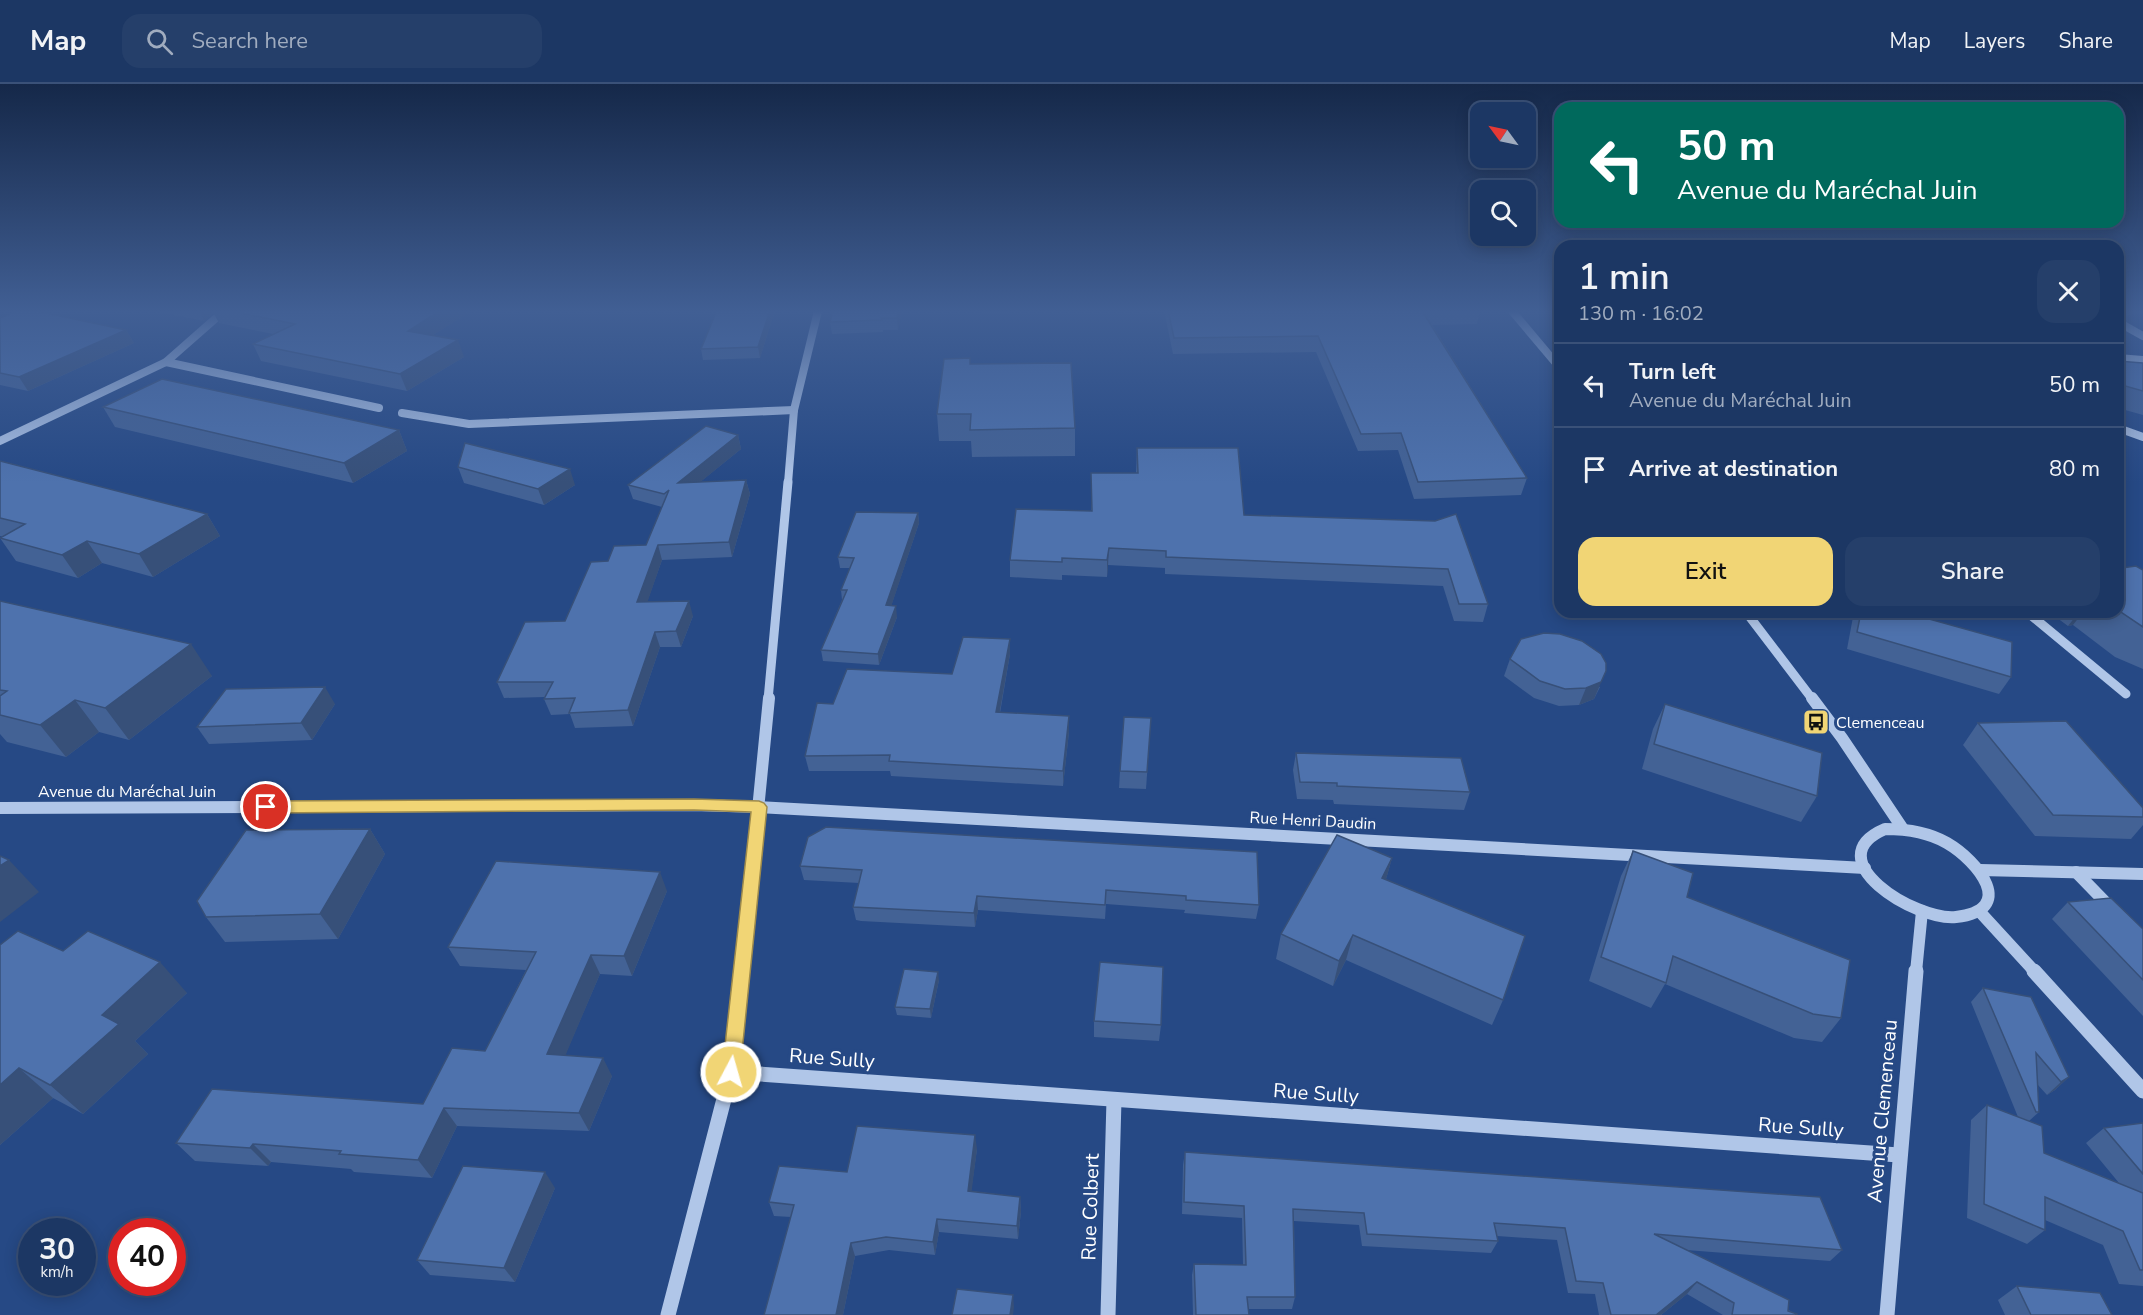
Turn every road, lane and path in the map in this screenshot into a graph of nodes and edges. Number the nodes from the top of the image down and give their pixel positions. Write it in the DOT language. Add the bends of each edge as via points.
graph roads {
  1 [pos="152,368"];
  2 [pos="196,368"];
  3 [pos="804,368"];
  4 [pos="379,408"];
  5 [pos="794,410"];
  6 [pos="402,413"];
  7 [pos="2124,430"];
  8 [pos="2143,437"];
  9 [pos="0,441"];
  10 [pos="1751,618"];
  11 [pos="2034,618"];
  12 [pos="2126,694"];
  13 [pos="759,807"];
  14 [pos="0,808"];
  15 [pos="1903,829"];
  16 [pos="1865,868"];
  17 [pos="1980,870"];
  18 [pos="2076,872"];
  19 [pos="2143,874"];
  20 [pos="1922,911"];
  21 [pos="1980,912"];
  22 [pos="2119,916"];
  23 [pos="731,1072"];
  24 [pos="2143,1091"];
  25 [pos="1114,1101"];
  26 [pos="1899,1155"];
  27 [pos="668,1315"];
  28 [pos="1108,1315"];
  29 [pos="1887,1315"];
  1 -- 9 [label="street"];
  2 -- 4 [label="street"];
  3 -- 5 [label="street"];
  5 -- 6 [label="street" via="469,424"];
  5 -- 13 [label="street"];
  7 -- 8 [label="street"];
  10 -- 15 [label="street" via="1842,738"];
  11 -- 12 [label="street"];
  13 -- 14 [label="street, Avenue du Maréchal Juin"];
  13 -- 16 [label="street, Rue Henri Daudin"];
  13 -- 23 [label="street"];
  15 -- 16 [label="street" via="1870,833 1862,842 1860,854"];
  15 -- 17 [label="street" via="1945,842"];
  16 -- 20 [label="street" via="1887,892"];
  17 -- 18 [label="street"];
  17 -- 21 [label="street" via="1990,894"];
  18 -- 19 [label="street"];
  18 -- 22 [label="street"];
  20 -- 21 [label="street" via="1944,917"];
  20 -- 26 [label="street, Avenue Clemenceau"];
  21 -- 24 [label="street"];
  23 -- 25 [label="street, Rue Sully"];
  23 -- 27 [label="street"];
  25 -- 26 [label="street, Rue Sully"];
  25 -- 28 [label="street, Rue Colbert"];
  26 -- 29 [label="street, Avenue Clemenceau"];
}
